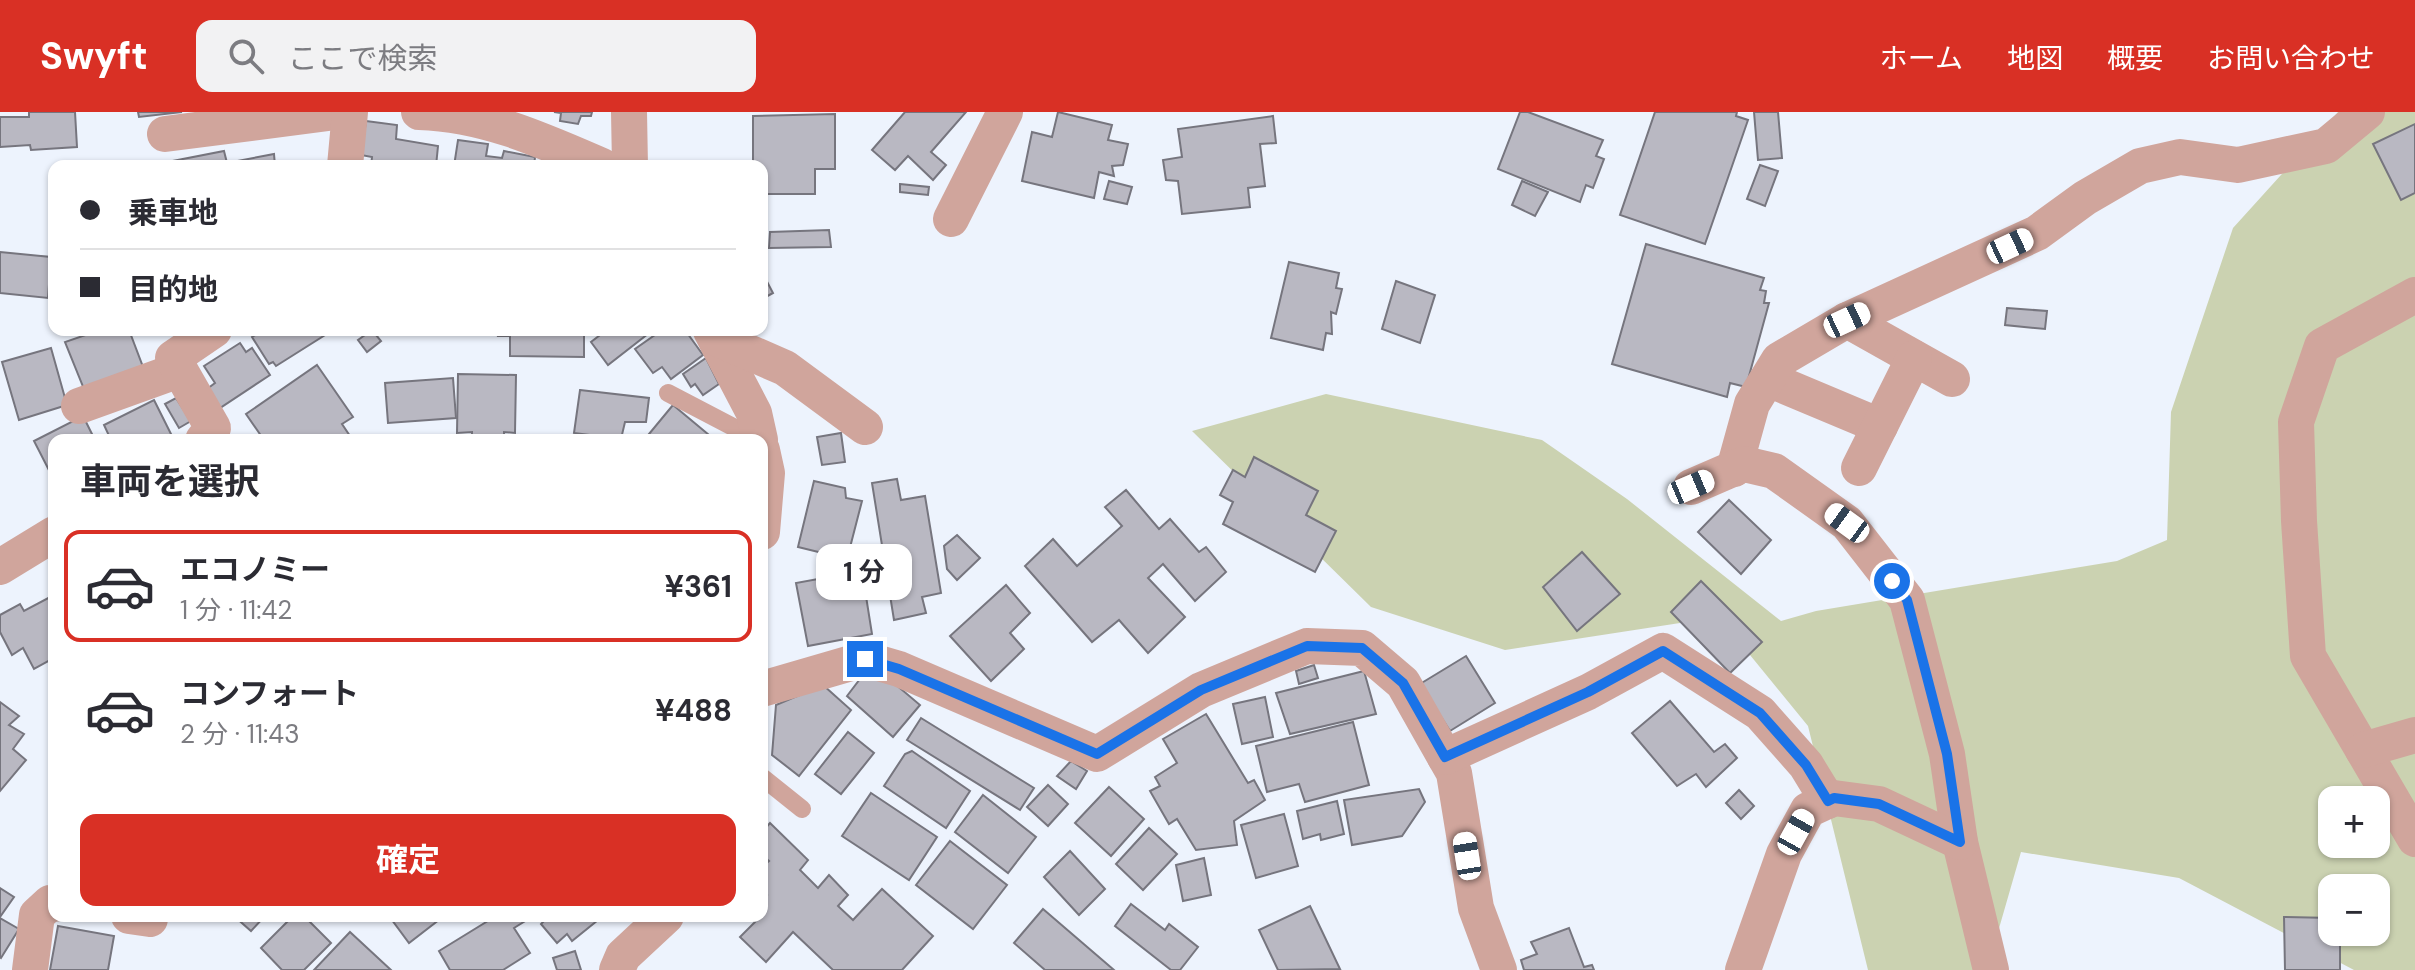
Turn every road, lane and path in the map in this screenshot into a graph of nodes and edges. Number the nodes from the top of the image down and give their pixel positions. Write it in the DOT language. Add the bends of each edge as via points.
graph roads {
  1 [pos="419,112"];
  2 [pos="629,112"];
  3 [pos="1005,112"];
  4 [pos="2367,112"];
  5 [pos="330,113"];
  6 [pos="515,120"];
  7 [pos="165,134"];
  8 [pos="343,160"];
  9 [pos="591,160"];
  10 [pos="630,160"];
  11 [pos="951,219"];
  12 [pos="2415,295"];
  13 [pos="1847,320"];
  14 [pos="205,336"];
  15 [pos="714,336"];
  16 [pos="717,336"];
  17 [pos="1914,358"];
  18 [pos="179,370"];
  19 [pos="1768,379"];
  20 [pos="1952,379"];
  21 [pos="668,393"];
  22 [pos="79,406"];
  23 [pos="1880,426"];
  24 [pos="865,427"];
  25 [pos="208,434"];
  26 [pos="747,434"];
  27 [pos="758,434"];
  28 [pos="1859,468"];
  29 [pos="1734,469"];
  30 [pos="1691,487"];
  31 [pos="48,538"];
  32 [pos="0,567"];
  33 [pos="768,687"];
  34 [pos="2415,735"];
  35 [pos="2363,750"];
  36 [pos="1445,757"];
  37 [pos="768,782"];
  38 [pos="1828,801"];
  39 [pos="802,809"];
  40 [pos="2415,839"];
  41 [pos="1960,842"];
  42 [pos="48,905"];
  43 [pos="660,922"];
  44 [pos="30,970"];
  45 [pos="617,970"];
  46 [pos="1499,970"];
  47 [pos="1743,970"];
  48 [pos="1991,970"];
  1 -- 6 [label="street"];
  2 -- 10 [label="street"];
  3 -- 11 [label="street"];
  4 -- 13 [label="street" via="2326,146 2238,165 2180,157 2140,166 2037,233"];
  5 -- 7 [label="street"];
  5 -- 8 [label="street"];
  6 -- 9 [label="street"];
  12 -- 35 [label="street" via="2322,346 2296,422 2308,656"];
  13 -- 17 [label="street"];
  13 -- 19 [label="street" via="1779,360"];
  14 -- 18 [label="street" via="173,358"];
  15 -- 27 [label="street" via="754,413"];
  16 -- 24 [label="street" via="785,368"];
  17 -- 20 [label="street"];
  17 -- 23 [label="street"];
  18 -- 22 [label="street"];
  18 -- 25 [label="street" via="213,428"];
  19 -- 23 [label="street"];
  19 -- 29 [label="street" via="1752,404"];
  21 -- 26 [label="lane"];
  23 -- 28 [label="street"];
  29 -- 30 [label="street"];
  29 -- 41 [label="street" via="1744,464 1774,471 1847,523 1907,600 1947,754"];
  31 -- 32 [label="street"];
  33 -- 36 [label="street" via="865,659 1097,754 1201,690 1307,646 1362,648 1403,683"];
  34 -- 35 [label="street"];
  35 -- 40 [label="street"];
  36 -- 38 [label="street" via="1588,692 1663,651 1760,713 1806,765"];
  36 -- 46 [label="street" via="1454,773 1476,908"];
  37 -- 39 [label="lane"];
  38 -- 41 [label="street" via="1879,804"];
  38 -- 47 [label="street" via="1808,810 1784,854"];
  41 -- 48 [label="street"];
  42 -- 44 [label="street" via="37,915"];
  43 -- 45 [label="street" via="623,956"];
}
